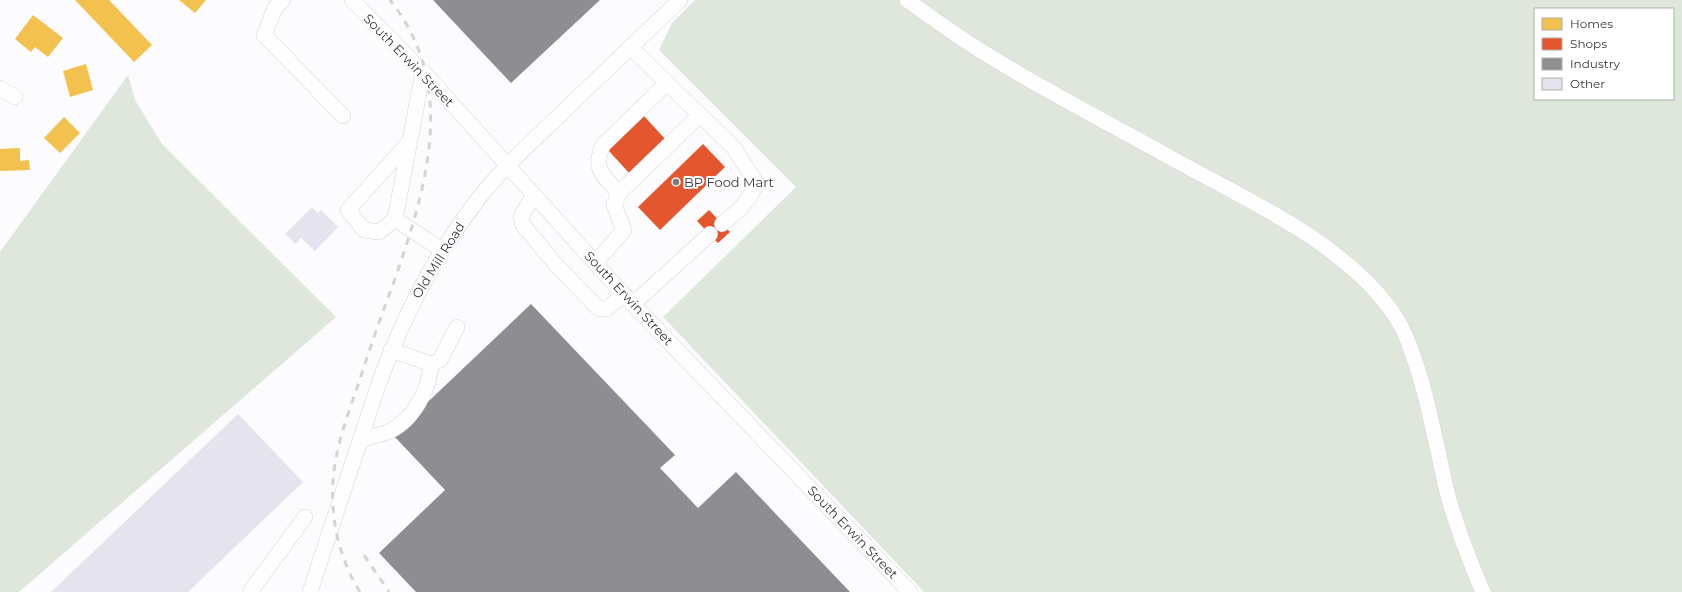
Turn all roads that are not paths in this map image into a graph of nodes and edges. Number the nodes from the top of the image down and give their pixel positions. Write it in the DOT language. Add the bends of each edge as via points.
graph roads {
  1 [pos="283,0"];
  2 [pos="352,0"];
  3 [pos="680,0"];
  4 [pos="907,0"];
  5 [pos="630,47"];
  6 [pos="423,72"];
  7 [pos="667,83"];
  8 [pos="0,88"];
  9 [pos="15,97"];
  10 [pos="700,115"];
  11 [pos="344,116"];
  12 [pos="410,141"];
  13 [pos="507,166"];
  14 [pos="619,193"];
  15 [pos="534,196"];
  16 [pos="395,219"];
  17 [pos="722,224"];
  18 [pos="710,234"];
  19 [pos="442,250"];
  20 [pos="595,263"];
  21 [pos="628,300"];
  22 [pos="457,327"];
  23 [pos="391,350"];
  24 [pos="431,364"];
  25 [pos="360,440"];
  26 [pos="306,517"];
  27 [pos="250,592"];
  28 [pos="310,592"];
  29 [pos="910,592"];
  30 [pos="1483,592"];
  1 -- 11 [label="street" via="275,8 264,35"];
  2 -- 6 [label="street, South Erwin Street"];
  3 -- 5 [label="street, Old Mill Road"];
  4 -- 30 [label="street" via="961,38 1024,76 1304,232 1362,277 1395,316 1409,342 1427,399 1446,488 1458,528"];
  5 -- 7 [label="street"];
  5 -- 13 [label="street, Old Mill Road"];
  6 -- 12 [label="street"];
  6 -- 13 [label="street, South Erwin Street"];
  7 -- 10 [label="street"];
  7 -- 14 [label="street" via="603,145 598,165 602,174"];
  8 -- 9 [label="street"];
  10 -- 14 [label="street"];
  10 -- 17 [label="street" via="734,148 756,182 754,192 741,208"];
  12 -- 16 [label="street"];
  12 -- 16 [label="street" via="348,210 364,230 379,232"];
  13 -- 15 [label="street, South Erwin Street"];
  13 -- 19 [label="street, Old Mill Road" via="479,198"];
  14 -- 20 [label="street" via="614,205 624,230"];
  15 -- 20 [label="street, South Erwin Street"];
  15 -- 21 [label="street" via="521,217 523,225 556,265 599,308 606,309"];
  16 -- 19 [label="street"];
  18 -- 21 [label="street"];
  19 -- 23 [label="street, Old Mill Road" via="412,302"];
  20 -- 21 [label="street, South Erwin Street"];
  21 -- 29 [label="street, South Erwin Street"];
  22 -- 24 [label="street" via="440,360"];
  23 -- 24 [label="street"];
  23 -- 25 [label="street, Old Mill Road"];
  24 -- 25 [label="street" via="431,372 418,405 408,416 390,431"];
  25 -- 28 [label="street, Old Mill Road"];
  26 -- 27 [label="street"];
}
